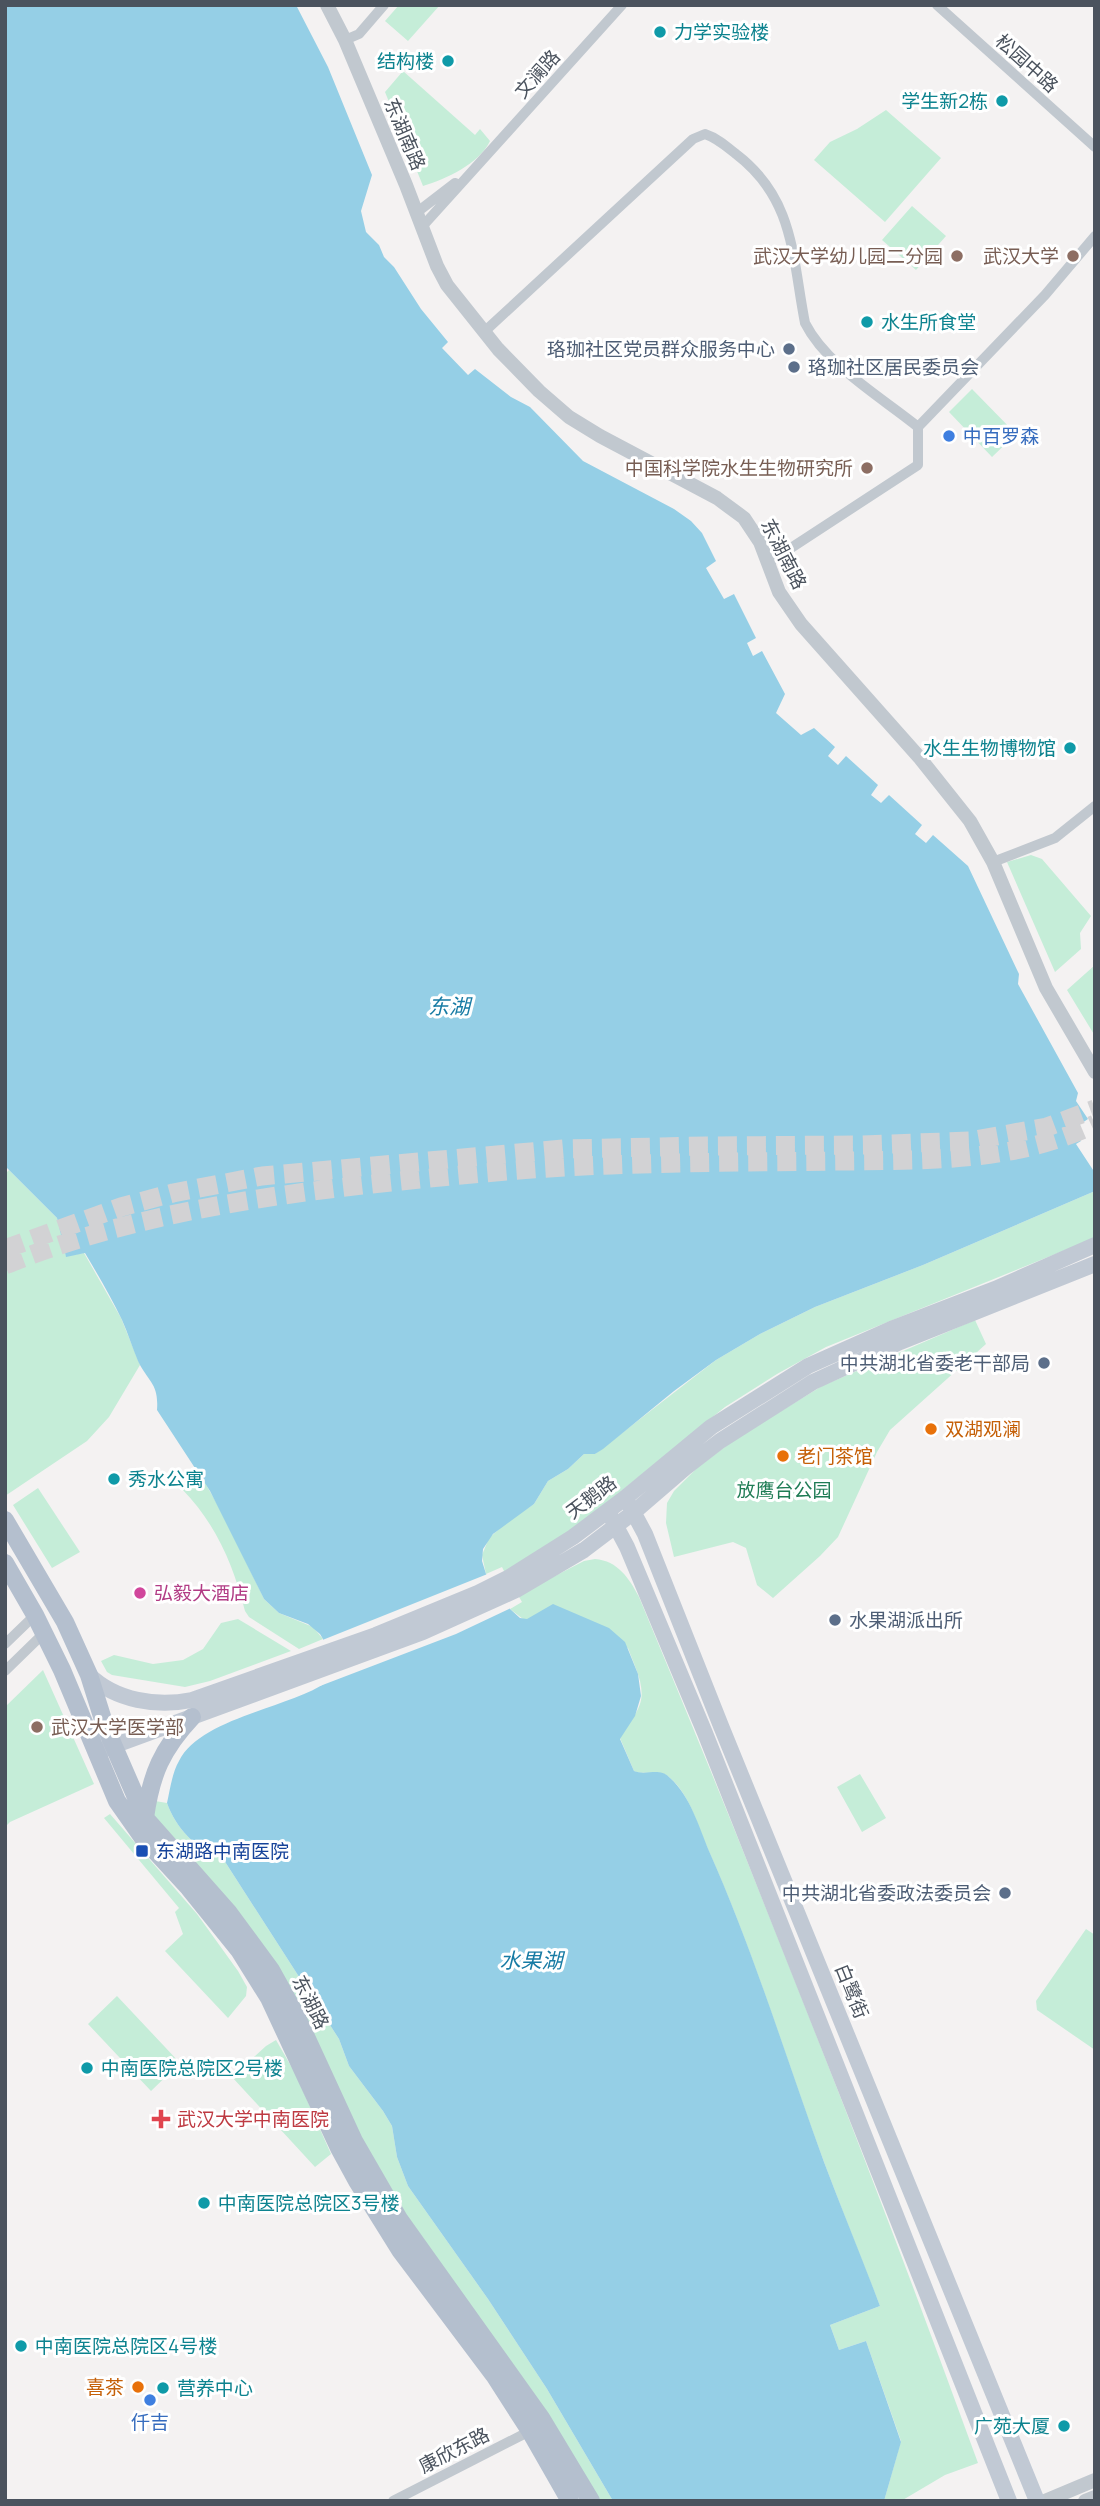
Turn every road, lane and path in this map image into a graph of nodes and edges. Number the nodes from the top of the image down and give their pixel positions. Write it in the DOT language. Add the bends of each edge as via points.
graph roads {
  1 [pos="327,5"];
  2 [pos="384,5"];
  3 [pos="622,5"];
  4 [pos="937,5"];
  5 [pos="345,40"];
  6 [pos="1095,147"];
  7 [pos="477,166"];
  8 [pos="416,213"];
  9 [pos="421,228"];
  10 [pos="1095,236"];
  11 [pos="484,332"];
  12 [pos="918,427"];
  13 [pos="768,562"];
  14 [pos="1095,806"];
  15 [pos="993,862"];
  16 [pos="1063,1021"];
  17 [pos="1095,1072"];
  18 [pos="1095,1079"];
  19 [pos="1095,1245"];
  20 [pos="1095,1264"];
  21 [pos="630,1505"];
  22 [pos="612,1519"];
  23 [pos="5,1520"];
  24 [pos="5,1563"];
  25 [pos="35,1615"];
  26 [pos="44,1633"];
  27 [pos="5,1644"];
  28 [pos="312,1666"];
  29 [pos="5,1671"];
  30 [pos="89,1675"];
  31 [pos="192,1717"];
  32 [pos="105,1749"];
  33 [pos="145,1818"];
  34 [pos="530,2431"];
  35 [pos="1095,2480"];
  36 [pos="1095,2497"];
  37 [pos="393,2501"];
  38 [pos="570,2501"];
  39 [pos="590,2501"];
  40 [pos="1009,2501"];
  41 [pos="1037,2501"];
  42 [pos="1045,2501"];
  43 [pos="1085,2501"];
  1 -- 5 [label="street, 东湖南路"];
  2 -- 5 [label="street" via="359,34"];
  3 -- 7 [label="street, 文澜路"];
  4 -- 6 [label="street, 松园中路"];
  5 -- 8 [label="street, 东湖南路"];
  7 -- 8 [label="street, 文澜路"];
  7 -- 9 [label="street, 文澜路"];
  8 -- 9 [label="street, 东湖南路"];
  9 -- 11 [label="street, 东湖南路" via="447,285"];
  10 -- 12 [label="street"];
  11 -- 12 [label="street" via="693,139 705,134 744,160 774,195 789,230 810,333 838,364"];
  11 -- 13 [label="street, 东湖南路" via="539,391 576,422 734,509 752,529"];
  12 -- 13 [label="street" via="918,465"];
  13 -- 15 [label="street, 东湖南路" via="779,592 801,624 961,807"];
  14 -- 15 [label="street" via="1060,835"];
  15 -- 16 [label="street, 东湖南路"];
  16 -- 17 [label="street, 东湖南路"];
  16 -- 18 [label="street"];
  19 -- 21 [label="main road, 天鹅路" via="808,1366 712,1427"];
  20 -- 21 [label="main road, 天鹅路" via="813,1382"];
  21 -- 22 [label="main road, 天鹅路"];
  21 -- 41 [label="main road, 白鹭街"];
  22 -- 28 [label="main road, 天鹅路" via="564,1563 512,1584 451,1621"];
  22 -- 40 [label="main road" via="705,1733"];
  23 -- 30 [label="main road, 东湖路" via="47,1588"];
  24 -- 25 [label="main road, 东湖路"];
  25 -- 26 [label="main road, 东湖路"];
  25 -- 27 [label="street"];
  26 -- 29 [label="street"];
  26 -- 32 [label="main road, 东湖路"];
  28 -- 30 [label="main road, 天鹅路" via="177,1703 128,1698 99,1685"];
  28 -- 31 [label="main road, 天鹅路"];
  30 -- 32 [label="main road, 东湖路"];
  31 -- 32 [label="main road, 天鹅路"];
  31 -- 33 [label="main road" via="165,1749 152,1778"];
  32 -- 33 [label="main road, 东湖路"];
  32 -- 34 [label="main road, 东湖路" via="117,1801 239,1950 269,1998 356,2181"];
  33 -- 39 [label="main road, 东湖路" via="229,1913 271,1970 354,2141 394,2210 541,2418"];
  34 -- 37 [label="street, 康欣东路"];
  34 -- 38 [label="main road, 东湖路"];
  35 -- 42 [label="street"];
  36 -- 43 [label="street"];
}
